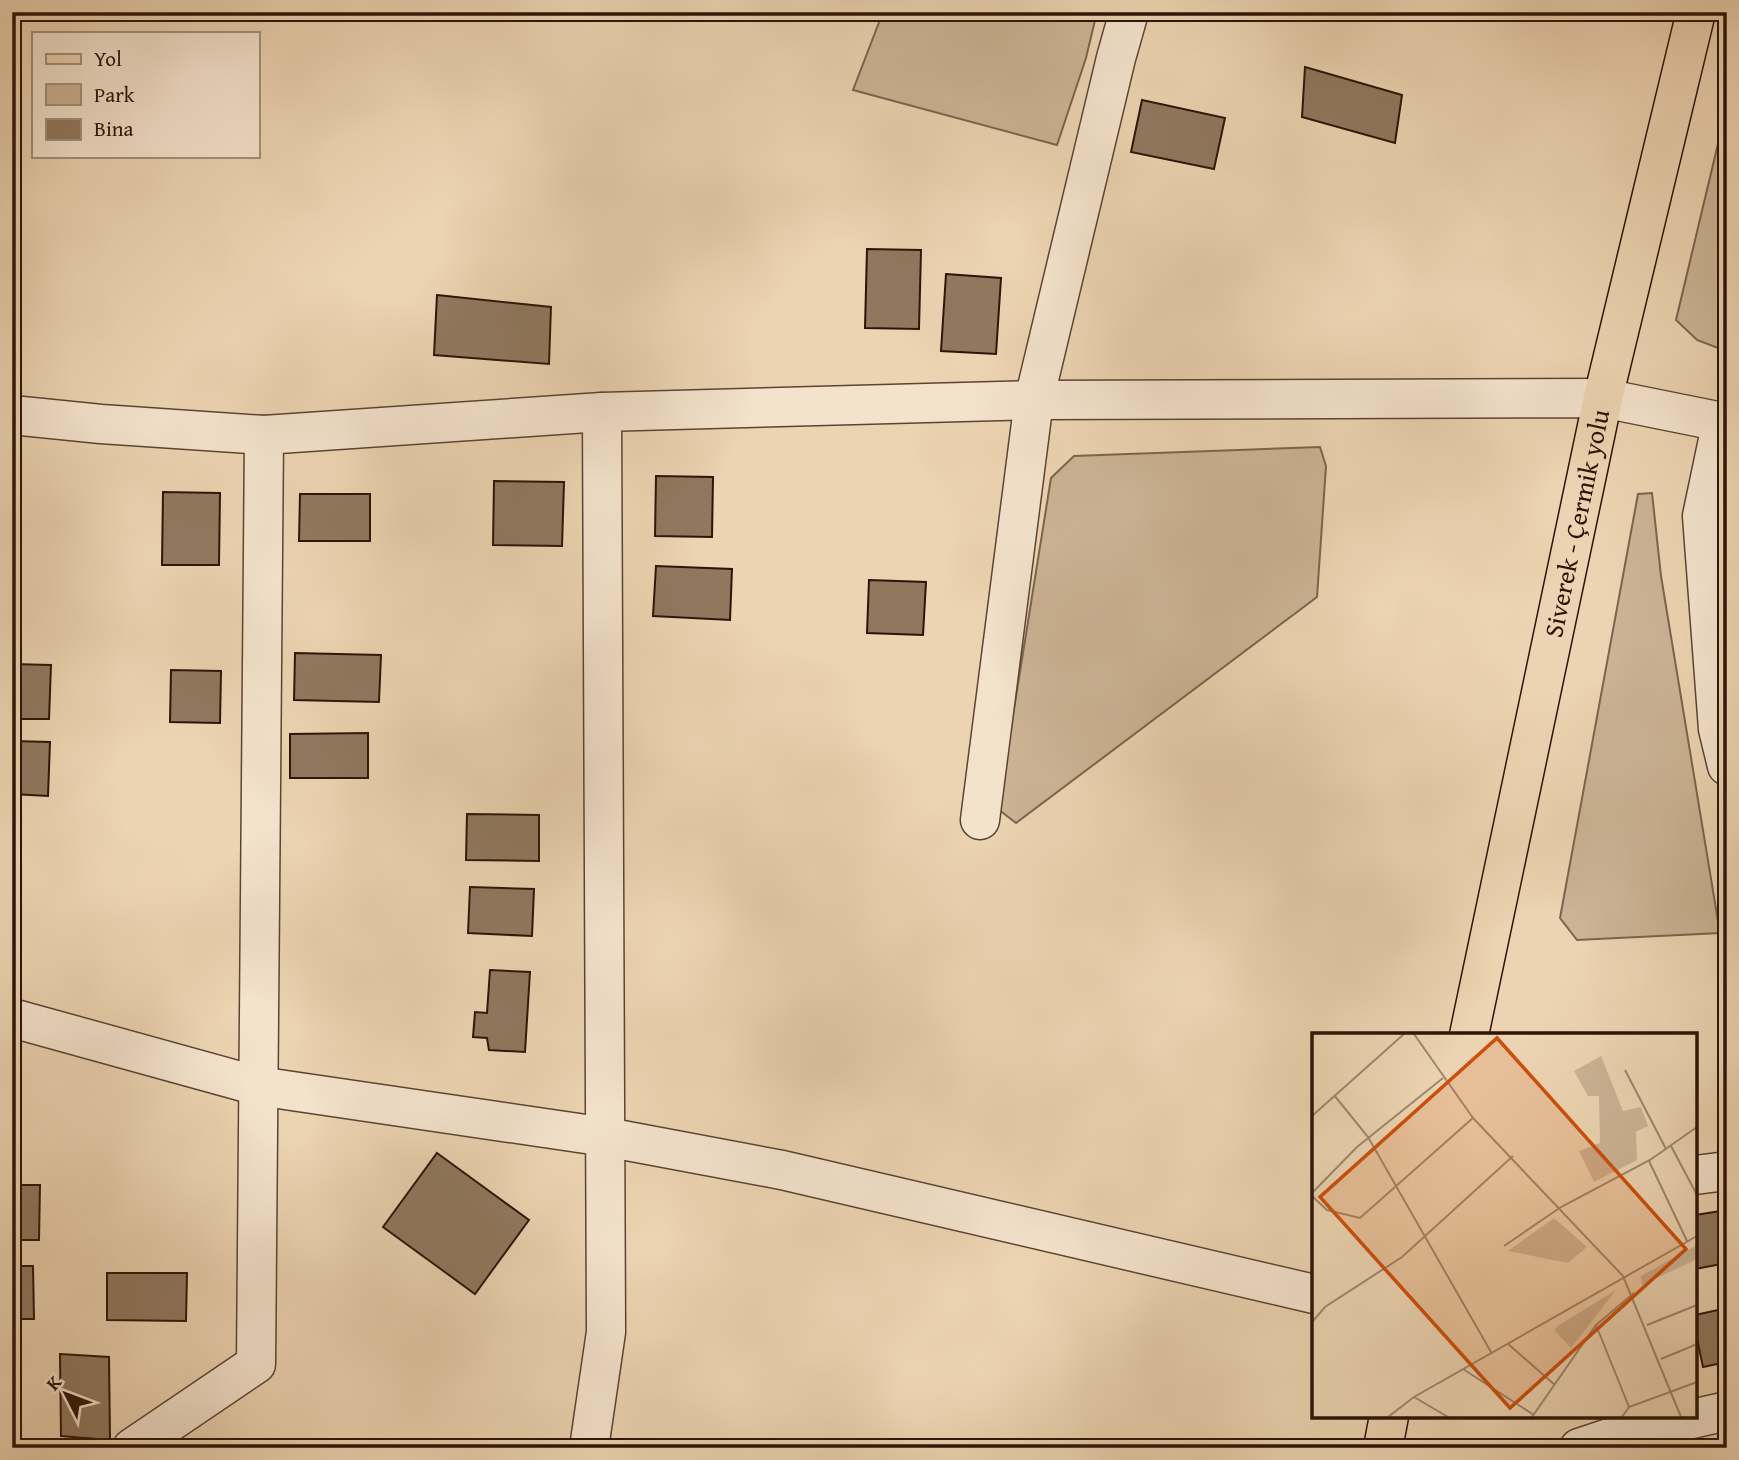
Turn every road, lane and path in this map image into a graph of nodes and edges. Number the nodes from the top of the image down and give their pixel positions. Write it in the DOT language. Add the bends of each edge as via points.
graph roads {
  1 [pos="1129,12"];
  2 [pos="1696,12"];
  3 [pos="1603,398"];
  4 [pos="1034,401"];
  5 [pos="602,412"];
  6 [pos="12,415"];
  7 [pos="1724,422"];
  8 [pos="264,435"];
  9 [pos="1722,730"];
  10 [pos="1727,766"];
  11 [pos="980,820"];
  12 [pos="12,1018"];
  13 [pos="1469,1033"];
  14 [pos="258,1086"];
  15 [pos="606,1137"];
  16 [pos="1727,1171"];
  17 [pos="1697,1175"];
  18 [pos="1312,1294"];
  19 [pos="1727,1411"];
  20 [pos="1389,1418"];
  21 [pos="1696,1418"];
  22 [pos="1697,1418"];
  23 [pos="132,1448"];
  24 [pos="589,1448"];
  25 [pos="1383,1448"];
  26 [pos="1579,1448"];
  1 -- 4 [label="street"];
  2 -- 3 [label="main road, Siverek - Çermik yolu"];
  3 -- 4 [label="street"];
  3 -- 7 [label="street"];
  3 -- 13 [label="main road, Siverek - Çermik yolu"];
  4 -- 5 [label="street"];
  4 -- 11 [label="street"];
  5 -- 8 [label="street"];
  5 -- 15 [label="street"];
  6 -- 8 [label="street"];
  7 -- 9 [label="street" via="1702,516"];
  8 -- 14 [label="street"];
  9 -- 10 [label="street"];
  12 -- 14 [label="street"];
  14 -- 15 [label="street"];
  14 -- 23 [label="street" via="256,1364"];
  15 -- 18 [label="street" via="782,1170"];
  15 -- 24 [label="street" via="606,1332"];
  16 -- 17 [label="street"];
  19 -- 22 [label="street"];
  20 -- 25 [label="main road"];
  21 -- 26 [label="street"];
}
